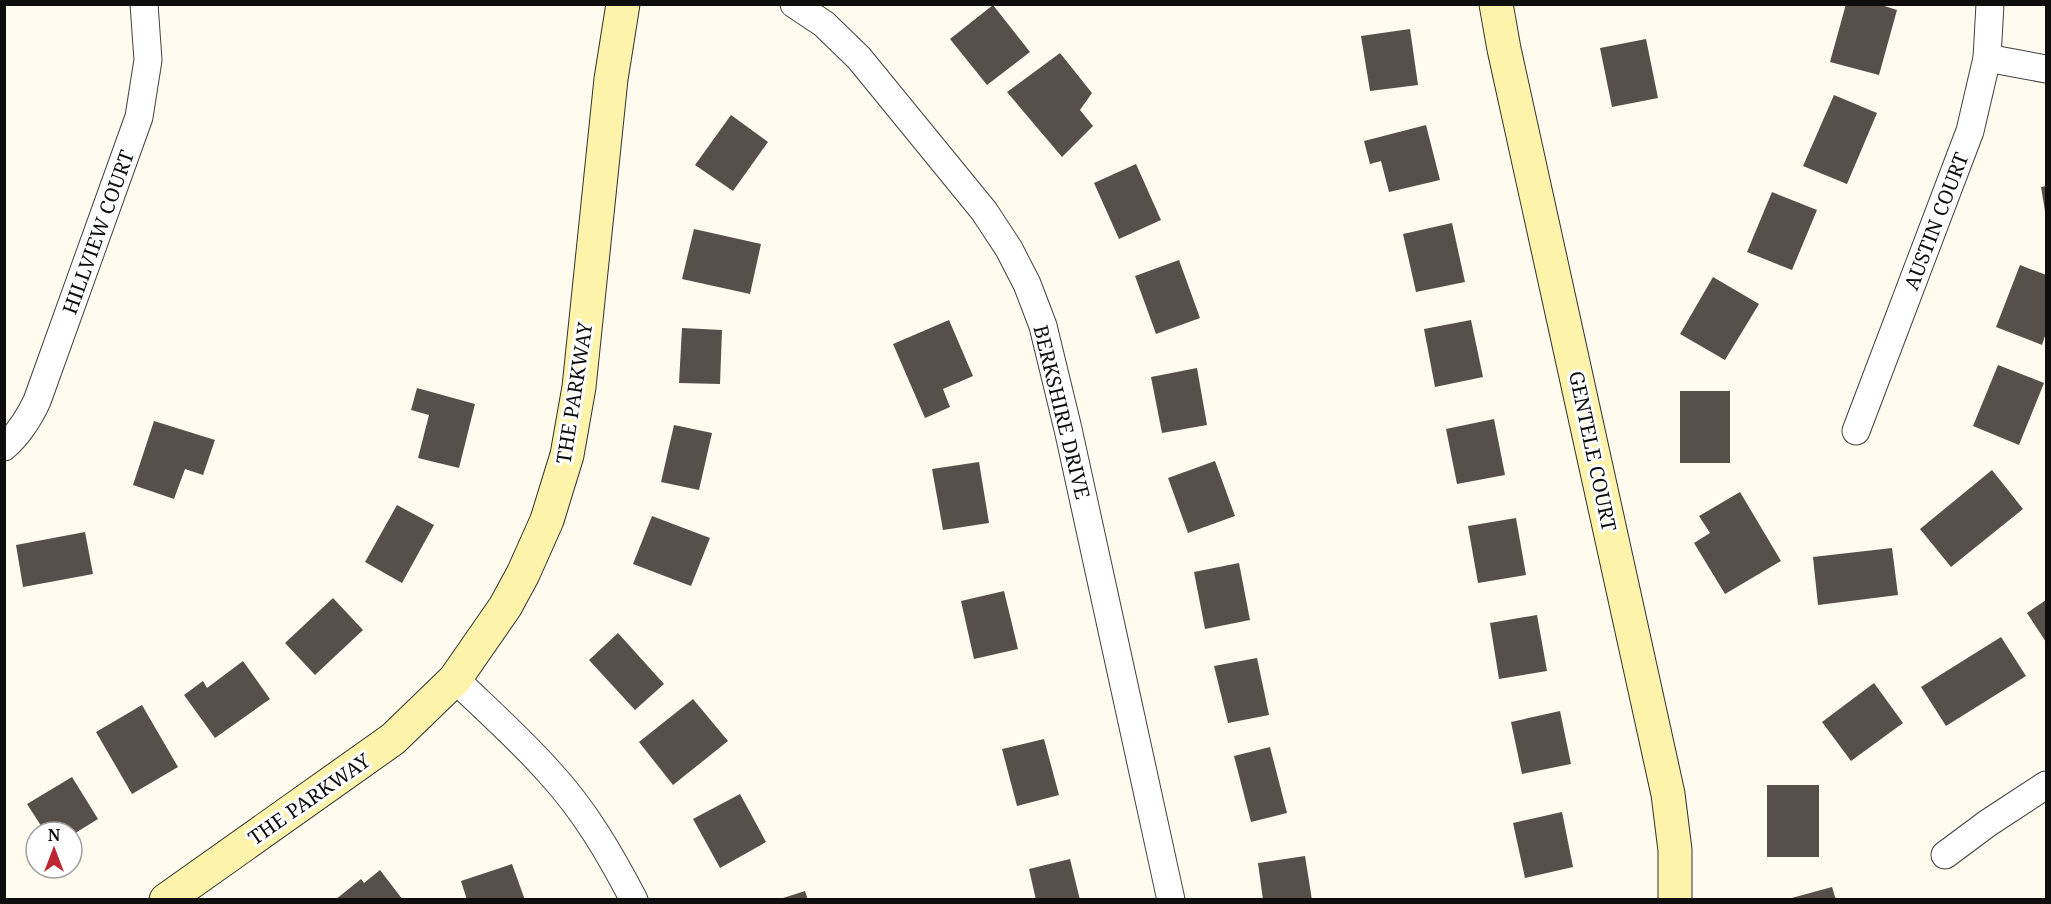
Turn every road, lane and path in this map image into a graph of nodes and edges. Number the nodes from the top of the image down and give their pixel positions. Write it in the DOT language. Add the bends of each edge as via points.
graph roads {
  1 [pos="144,4"];
  2 [pos="623,4"];
  3 [pos="794,4"];
  4 [pos="1496,4"];
  5 [pos="1990,4"];
  6 [pos="1987,58"];
  7 [pos="2046,69"];
  8 [pos="1856,431"];
  9 [pos="4,447"];
  10 [pos="455,679"];
  11 [pos="2046,785"];
  12 [pos="1945,855"];
  13 [pos="175,897"];
  14 [pos="634,900"];
  15 [pos="1171,900"];
  16 [pos="1676,900"];
  1 -- 9 [label="street, HILLVIEW COURT" via="148,60 139,117 37,401 14,439"];
  2 -- 10 [label="street, THE PARKWAY" via="611,79 579,387 567,455 547,520 523,574"];
  3 -- 15 [label="street, BERKSHIRE DRIVE" via="824,24 859,58 984,211 1027,284 1042,326 1068,429"];
  4 -- 16 [label="street, GENTELE COURT" via="1668,794"];
  5 -- 6 [label="street, AUSTIN COURT"];
  6 -- 7 [label="street"];
  6 -- 8 [label="street, AUSTIN COURT" via="1970,131"];
  10 -- 13 [label="street, THE PARKWAY" via="393,739"];
  10 -- 14 [label="street" via="550,772 607,848"];
  11 -- 12 [label="street"];
}
